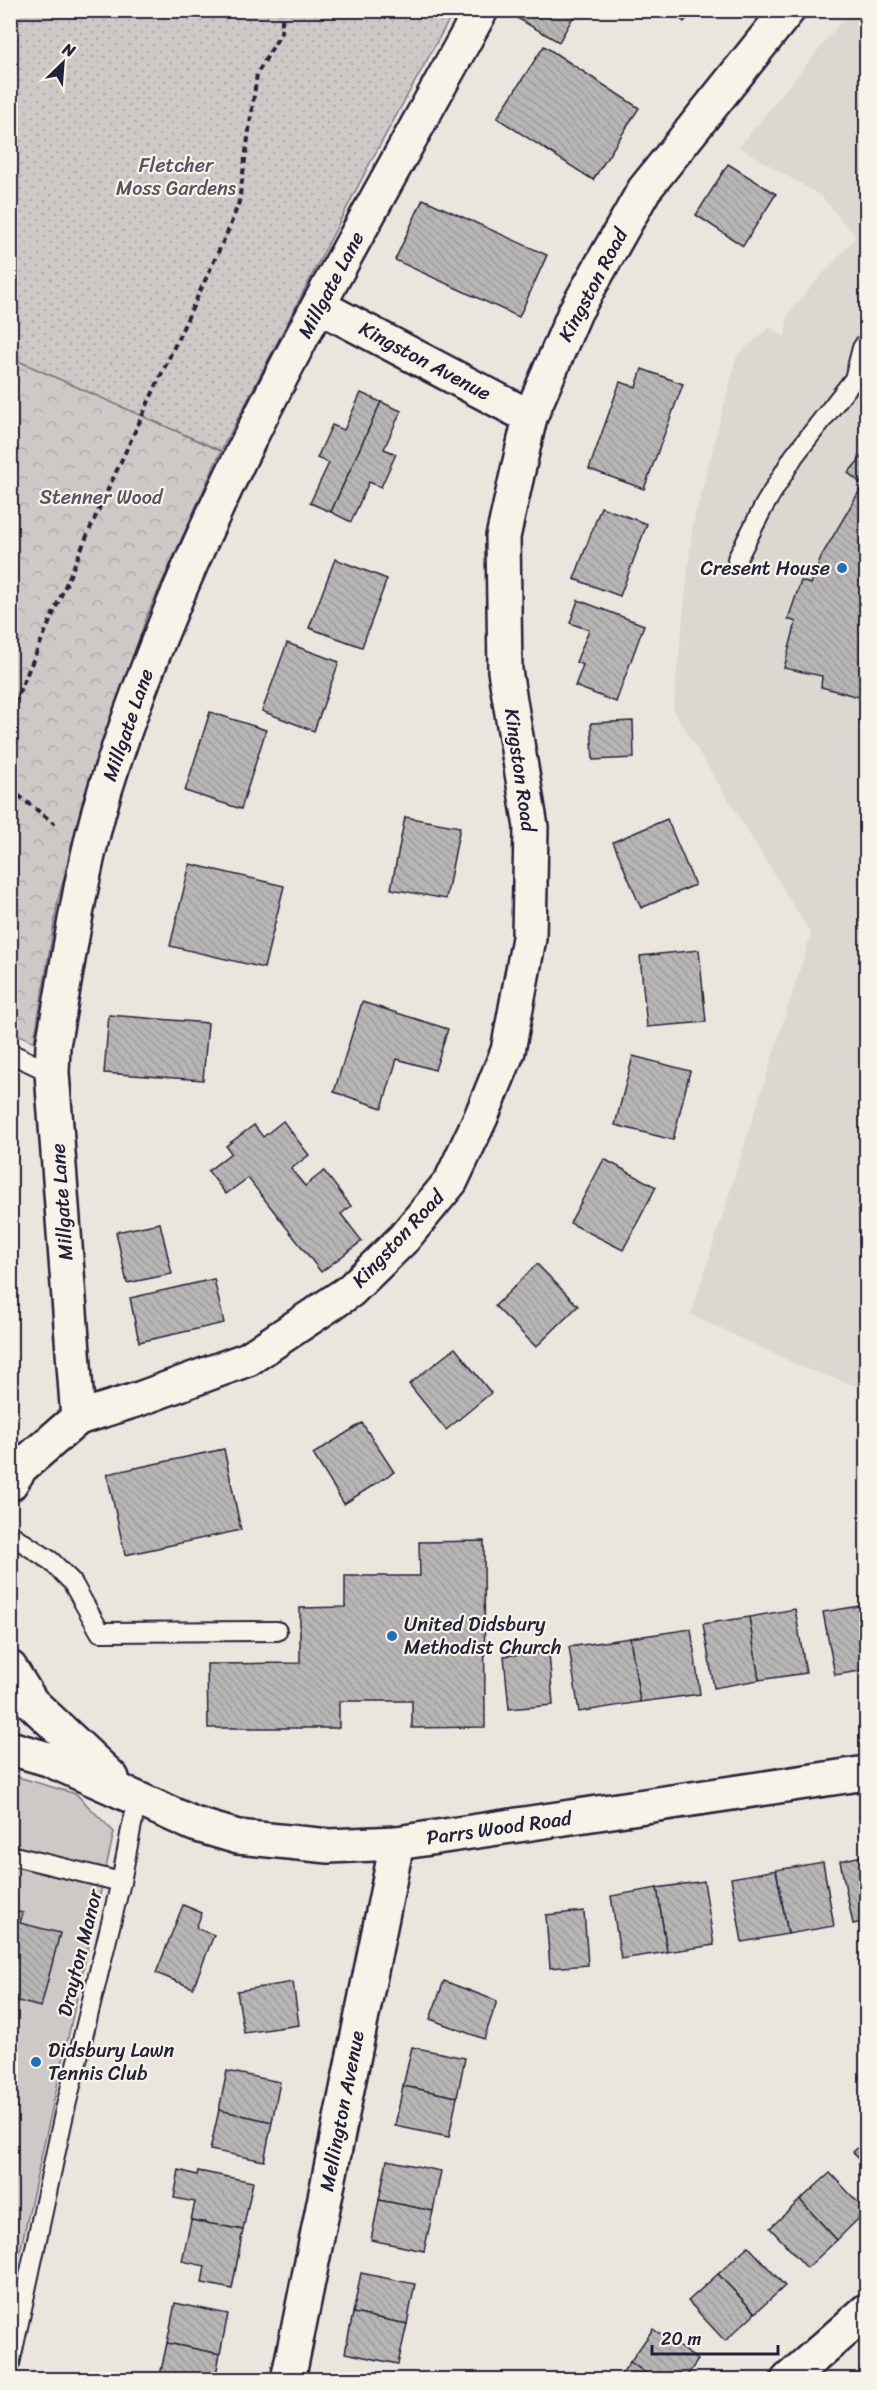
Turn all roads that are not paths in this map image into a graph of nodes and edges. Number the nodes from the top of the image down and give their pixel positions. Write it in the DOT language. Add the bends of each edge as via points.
graph roads {
  1 [pos="481,10"];
  2 [pos="788,10"];
  3 [pos="319,306"];
  4 [pos="867,342"];
  5 [pos="530,417"];
  6 [pos="736,559"];
  7 [pos="10,1053"];
  8 [pos="52,1073"];
  9 [pos="78,1418"];
  10 [pos="10,1484"];
  11 [pos="10,1534"];
  12 [pos="278,1630"];
  13 [pos="10,1668"];
  14 [pos="10,1748"];
  15 [pos="867,1773"];
  16 [pos="137,1798"];
  17 [pos="397,1843"];
  18 [pos="10,1855"];
  19 [pos="121,1882"];
  20 [pos="867,2311"];
  21 [pos="10,2364"];
  22 [pos="288,2379"];
  23 [pos="788,2379"];
  1 -- 3 [label="street, Millgate Lane"];
  2 -- 5 [label="street, Kingston Road" via="644,190 575,312"];
  3 -- 5 [label="street, Kingston Avenue"];
  3 -- 8 [label="street, Millgate Lane" via="240,459 184,578 145,675 105,790 89,851 53,1045"];
  4 -- 6 [label="lane" via="854,379 794,456"];
  5 -- 9 [label="street, Kingston Road" via="503,537 505,671 531,827 529,938 508,1050 481,1117 451,1181 404,1238 350,1291 248,1359"];
  7 -- 8 [label="lane"];
  8 -- 9 [label="street, Millgate Lane"];
  9 -- 10 [label="street" via="21,1467"];
  11 -- 12 [label="lane" via="51,1561 72,1582 100,1632"];
  13 -- 16 [label="street, Parrs Wood Road" via="31,1702"];
  14 -- 16 [label="street, Parrs Wood Road" via="48,1759"];
  15 -- 17 [label="street, Parrs Wood Road"];
  16 -- 17 [label="street, Parrs Wood Road" via="194,1824 238,1837 329,1845"];
  16 -- 19 [label="lane, Drayton Manor"];
  17 -- 22 [label="street, Mellington Avenue"];
  18 -- 19 [label="lane"];
  19 -- 21 [label="lane, Drayton Manor" via="64,2114"];
  20 -- 23 [label="street"];
}
